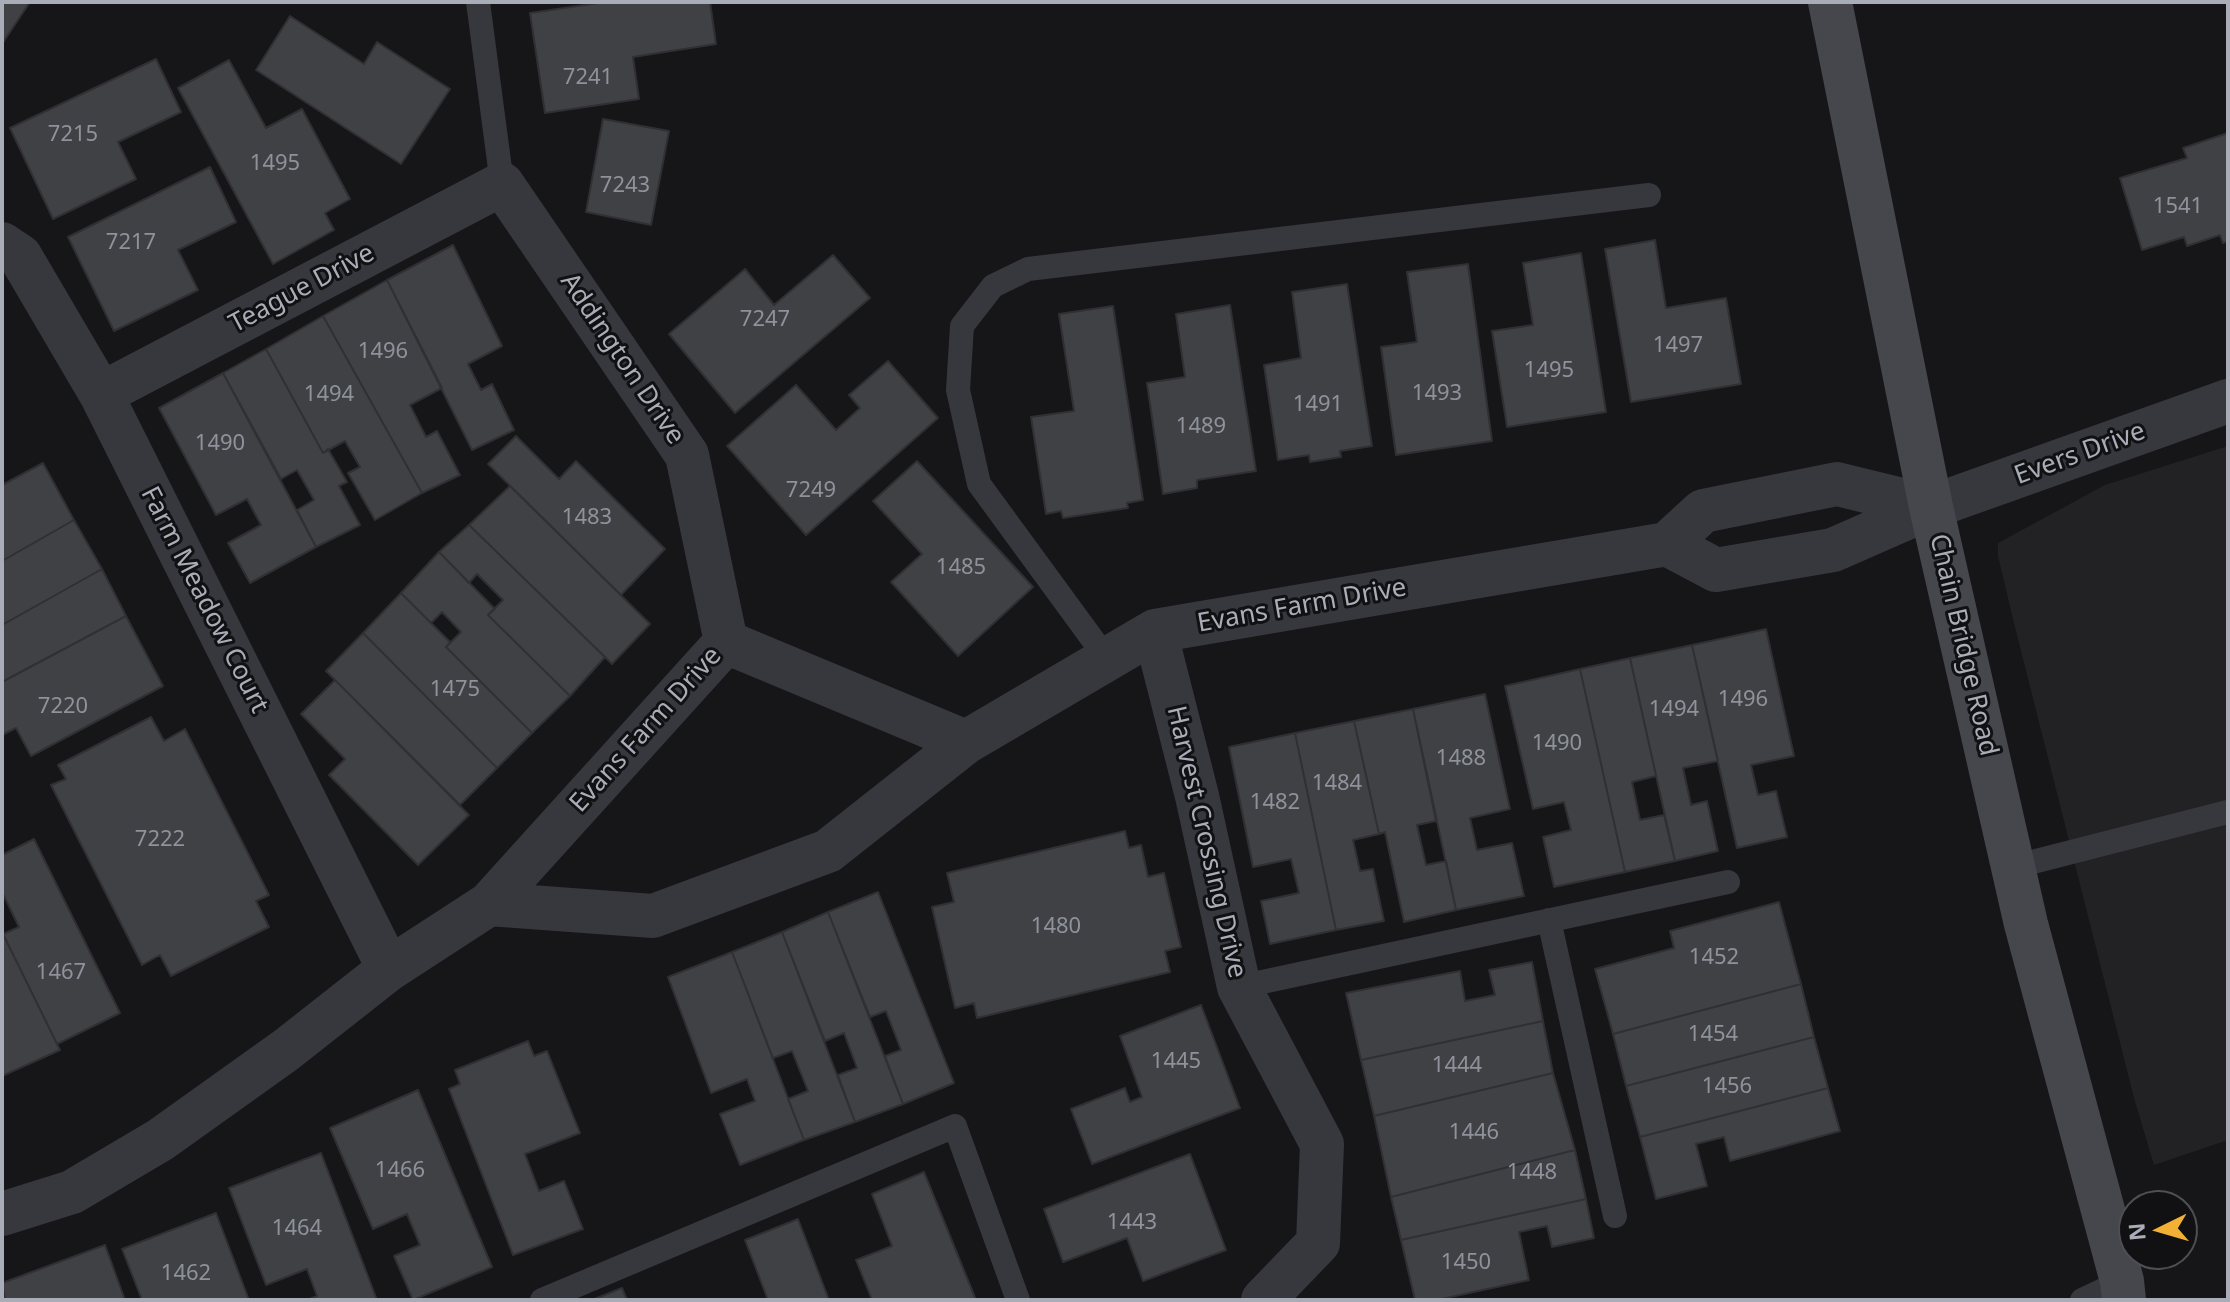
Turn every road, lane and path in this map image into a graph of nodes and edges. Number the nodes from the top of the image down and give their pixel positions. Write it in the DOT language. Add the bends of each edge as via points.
graph roads {
  1 [pos="478,2"];
  2 [pos="1830,2"];
  3 [pos="502,184"];
  4 [pos="1649,195"];
  5 [pos="2,244"];
  6 [pos="101,394"];
  7 [pos="2228,401"];
  8 [pos="1931,507"];
  9 [pos="1667,544"];
  10 [pos="1155,631"];
  11 [pos="726,642"];
  12 [pos="1107,659"];
  13 [pos="966,742"];
  14 [pos="2228,812"];
  15 [pos="2013,867"];
  16 [pos="1728,882"];
  17 [pos="489,904"];
  18 [pos="1549,920"];
  19 [pos="389,969"];
  20 [pos="1239,987"];
  21 [pos="2,1214"];
  22 [pos="1615,1216"];
  23 [pos="2125,1294"];
  24 [pos="542,1300"];
  25 [pos="1018,1300"];
  26 [pos="1263,1300"];
  27 [pos="2082,1300"];
  1 -- 3 [label="lane"];
  2 -- 8 [label="main road, Chain Bridge Road"];
  3 -- 6 [label="street, Teague Drive"];
  3 -- 11 [label="street, Addington Drive" via="687,455"];
  4 -- 12 [label="lane" via="1028,269 993,286 962,326 958,390 979,484"];
  5 -- 6 [label="street, Farm Meadow Court" via="20,256"];
  6 -- 19 [label="street, Farm Meadow Court"];
  7 -- 8 [label="street, Evers Drive"];
  8 -- 9 [label="street" via="1833,550 1716,570"];
  8 -- 9 [label="street" via="1837,484 1703,511"];
  8 -- 15 [label="main road, Chain Bridge Road"];
  9 -- 10 [label="street, Evans Farm Drive"];
  10 -- 12 [label="street, Evans Farm Drive"];
  10 -- 20 [label="street, Harvest Crossing Drive"];
  11 -- 13 [label="street, Evans Farm Drive"];
  11 -- 17 [label="street, Evans Farm Drive"];
  12 -- 13 [label="street, Evans Farm Drive"];
  13 -- 17 [label="street, Evans Farm Drive" via="828,851 653,916"];
  14 -- 15 [label="lane"];
  15 -- 23 [label="main road, Chain Bridge Road"];
  16 -- 18 [label="lane"];
  17 -- 19 [label="street, Evans Farm Drive"];
  18 -- 20 [label="lane"];
  18 -- 22 [label="lane"];
  19 -- 21 [label="street, Evans Farm Drive" via="160,1140 72,1192"];
  20 -- 26 [label="street, Harvest Crossing Drive" via="1322,1144 1318,1243"];
  23 -- 27 [label="lane"];
  24 -- 25 [label="lane" via="955,1126"];
}
